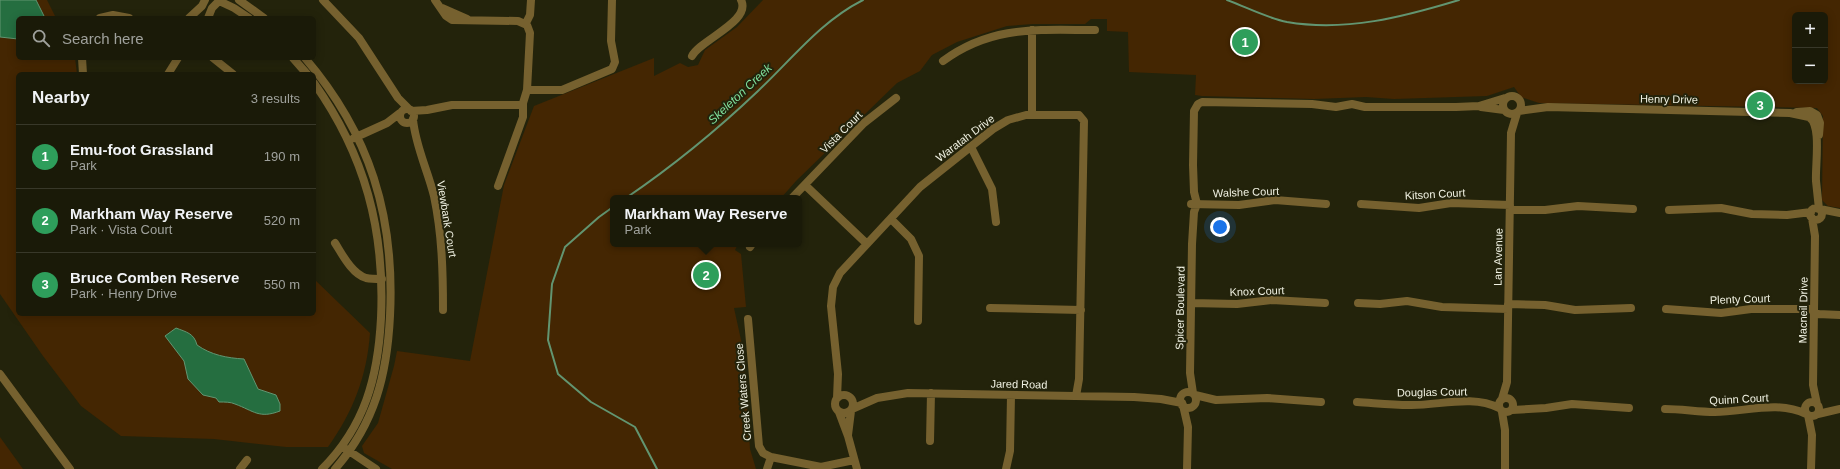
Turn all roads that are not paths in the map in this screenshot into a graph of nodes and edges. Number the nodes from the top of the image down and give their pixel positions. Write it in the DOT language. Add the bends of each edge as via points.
graph roads {
  1 [pos="206,0"];
  2 [pos="239,0"];
  3 [pos="323,0"];
  4 [pos="435,0"];
  5 [pos="532,0"];
  6 [pos="612,0"];
  7 [pos="217,1"];
  8 [pos="742,3"];
  9 [pos="191,16"];
  10 [pos="209,16"];
  11 [pos="246,16"];
  12 [pos="261,16"];
  13 [pos="526,23"];
  14 [pos="1032,30"];
  15 [pos="1096,30"];
  16 [pos="692,56"];
  17 [pos="82,60"];
  18 [pos="177,60"];
  19 [pos="215,60"];
  20 [pos="295,60"];
  21 [pos="307,60"];
  22 [pos="943,61"];
  23 [pos="83,72"];
  24 [pos="169,72"];
  25 [pos="230,72"];
  26 [pos="305,72"];
  27 [pos="316,86"];
  28 [pos="527,90"];
  29 [pos="896,98"];
  30 [pos="1505,98"];
  31 [pos="1520,100"];
  32 [pos="523,103"];
  33 [pos="1479,106"];
  34 [pos="1548,108"];
  35 [pos="1505,111"];
  36 [pos="1518,112"];
  37 [pos="1032,115"];
  38 [pos="407,116"];
  39 [pos="1814,117"];
  40 [pos="1511,133"];
  41 [pos="358,136"];
  42 [pos="348,141"];
  43 [pos="970,147"];
  44 [pos="805,185"];
  45 [pos="498,186"];
  46 [pos="795,195"];
  47 [pos="1194,204"];
  48 [pos="1326,204"];
  49 [pos="1361,204"];
  50 [pos="1510,207"];
  51 [pos="1633,210"];
  52 [pos="1669,210"];
  53 [pos="1840,213"];
  54 [pos="1816,214"];
  55 [pos="891,219"];
  56 [pos="996,222"];
  57 [pos="335,243"];
  58 [pos="866,243"];
  59 [pos="382,279"];
  60 [pos="1191,303"];
  61 [pos="1324,303"];
  62 [pos="1358,303"];
  63 [pos="1508,306"];
  64 [pos="990,308"];
  65 [pos="1631,308"];
  66 [pos="1666,309"];
  67 [pos="443,310"];
  68 [pos="1081,310"];
  69 [pos="1814,312"];
  70 [pos="1840,315"];
  71 [pos="748,319"];
  72 [pos="918,321"];
  73 [pos="1190,373"];
  74 [pos="0,374"];
  75 [pos="838,374"];
  76 [pos="1813,385"];
  77 [pos="931,393"];
  78 [pos="1184,394"];
  79 [pos="1194,394"];
  80 [pos="1011,395"];
  81 [pos="849,396"];
  82 [pos="1079,396"];
  83 [pos="837,398"];
  84 [pos="877,398"];
  85 [pos="1161,399"];
  86 [pos="1216,400"];
  87 [pos="1321,402"];
  88 [pos="1357,402"];
  89 [pos="1505,403"];
  90 [pos="1808,404"];
  91 [pos="1818,404"];
  92 [pos="1188,405"];
  93 [pos="1528,408"];
  94 [pos="1629,408"];
  95 [pos="1790,408"];
  96 [pos="1665,409"];
  97 [pos="1837,409"];
  98 [pos="852,410"];
  99 [pos="1511,410"];
  100 [pos="839,412"];
  101 [pos="1807,414"];
  102 [pos="1817,414"];
  103 [pos="1506,430"];
  104 [pos="1812,434"];
  105 [pos="848,436"];
  106 [pos="930,441"];
  107 [pos="342,446"];
  108 [pos="350,451"];
  109 [pos="771,456"];
  110 [pos="247,460"];
  111 [pos="854,460"];
  112 [pos="70,469"];
  113 [pos="240,469"];
  114 [pos="322,469"];
  115 [pos="335,469"];
  116 [pos="376,469"];
  117 [pos="767,469"];
  118 [pos="857,469"];
  119 [pos="1006,469"];
  120 [pos="1187,469"];
  121 [pos="1505,469"];
  122 [pos="1811,469"];
  1 -- 9 [label="street"];
  2 -- 12 [label="street"];
  3 -- 38 [label="street" via="359,38"];
  4 -- 13 [label="street" via="442,8 468,19"];
  5 -- 13 [label="street"];
  6 -- 28 [label="street" via="611,41 614,66 603,74 562,90"];
  7 -- 10 [label="street"];
  7 -- 11 [label="street"];
  8 -- 16 [label="street" via="741,14 697,49"];
  13 -- 28 [label="street" via="530,33"];
  14 -- 15 [label="street"];
  14 -- 22 [label="street" via="990,36 962,48"];
  14 -- 37 [label="street"];
  17 -- 23 [label="street"];
  18 -- 24 [label="street"];
  19 -- 25 [label="street"];
  20 -- 26 [label="street"];
  21 -- 41 [label="street" via="334,94"];
  27 -- 42 [label="street"];
  28 -- 32 [label="street"];
  29 -- 44 [label="street, Vista Court" via="864,123"];
  30 -- 31 [label="street" via="1511,96"];
  30 -- 33 [label="street"];
  30 -- 35 [label="street" via="1502,104"];
  31 -- 34 [label="street, Henry Drive"];
  31 -- 36 [label="street"];
  32 -- 38 [label="street" via="452,105"];
  32 -- 45 [label="street" via="523,117"];
  33 -- 35 [label="street"];
  33 -- 47 [label="street, Spicer Boulevard" via="1378,106 1352,100 1312,104 1202,102 1194,111"];
  34 -- 36 [label="street, Henry Drive"];
  34 -- 39 [label="street, Henry Drive" via="1790,113"];
  35 -- 36 [label="street" via="1512,114"];
  35 -- 40 [label="street, Lan Avenue"];
  36 -- 40 [label="street, Lan Avenue"];
  37 -- 43 [label="street, Waratah Drive" via="1008,120"];
  37 -- 68 [label="street, Waratah Drive" via="1076,115 1084,121"];
  38 -- 41 [label="street" via="387,122"];
  38 -- 67 [label="street, Viewbank Court" via="429,179 439,224"];
  39 -- 54 [label="street, Macneil Drive" via="1817,145"];
  40 -- 50 [label="street, Lan Avenue"];
  41 -- 42 [label="street"];
  41 -- 108 [label="street" via="373,172 384,217 390,260 390,301 388,345 382,381 364,429"];
  42 -- 59 [label="street" via="363,176 374,212"];
  43 -- 55 [label="street, Waratah Drive" via="920,187"];
  43 -- 56 [label="street" via="992,189"];
  44 -- 46 [label="street, Vista Court"];
  44 -- 58 [label="street"];
  47 -- 48 [label="street, Walshe Court" via="1239,205 1275,200"];
  47 -- 60 [label="street, Spicer Boulevard"];
  49 -- 50 [label="street, Kitson Court" via="1419,208 1451,203"];
  50 -- 51 [label="street, Kitson Court" via="1545,210 1578,206"];
  50 -- 63 [label="street, Lan Avenue"];
  52 -- 54 [label="street" via="1721,208 1752,214"];
  53 -- 54 [label="street"];
  54 -- 69 [label="street, Macneil Drive"];
  55 -- 58 [label="street, Waratah Drive"];
  55 -- 72 [label="street" via="911,240 919,256"];
  57 -- 59 [label="street" via="360,275"];
  58 -- 75 [label="street, Waratah Drive" via="840,273 833,287 831,306"];
  59 -- 107 [label="street" via="377,367 365,406"];
  60 -- 61 [label="street, Knox Court" via="1237,304 1272,300"];
  60 -- 73 [label="street, Spicer Boulevard"];
  62 -- 63 [label="street" via="1407,301 1442,307"];
  63 -- 65 [label="street" via="1545,305 1575,310"];
  63 -- 89 [label="street, Lan Avenue"];
  64 -- 68 [label="street"];
  66 -- 69 [label="street, Plenty Court" via="1721,313 1751,309"];
  68 -- 82 [label="street, Waratah Drive"];
  69 -- 70 [label="street, Plenty Court"];
  69 -- 76 [label="street, Macneil Drive"];
  71 -- 109 [label="street, Creek Waters Close" via="759,446 763,453"];
  73 -- 78 [label="street, Spicer Boulevard"];
  73 -- 79 [label="street, Spicer Boulevard"];
  74 -- 112 [label="street"];
  75 -- 81 [label="street, Waratah Drive"];
  75 -- 83 [label="street, Waratah Drive"];
  76 -- 90 [label="street, Macneil Drive"];
  76 -- 91 [label="street, Macneil Drive"];
  77 -- 80 [label="street, Jared Road"];
  77 -- 84 [label="street, Jared Road" via="902,393"];
  77 -- 106 [label="street"];
  78 -- 79 [label="street, Jared Road"];
  78 -- 85 [label="street, Jared Road"];
  78 -- 92 [label="street, Spicer Boulevard" via="1181,399"];
  79 -- 86 [label="street, Jared Road"];
  79 -- 92 [label="street, Spicer Boulevard" via="1196,399"];
  80 -- 82 [label="street, Jared Road"];
  80 -- 119 [label="street" via="1010,446"];
  81 -- 83 [label="street" via="842,395"];
  81 -- 84 [label="street, Jared Road"];
  81 -- 98 [label="street" via="854,404"];
  82 -- 85 [label="street, Jared Road"];
  83 -- 100 [label="street" via="835,406"];
  84 -- 98 [label="street, Jared Road"];
  85 -- 92 [label="street, Jared Road"];
  86 -- 87 [label="street" via="1267,398"];
  86 -- 92 [label="street"];
  88 -- 89 [label="street, Douglas Court" via="1407,406 1439,402"];
  89 -- 93 [label="street"];
  89 -- 99 [label="street" via="1513,406"];
  89 -- 103 [label="street"];
  90 -- 91 [label="street"];
  90 -- 95 [label="street, Quinn Court"];
  90 -- 101 [label="street" via="1805,410"];
  91 -- 97 [label="street"];
  91 -- 102 [label="street"];
  92 -- 120 [label="street"];
  93 -- 94 [label="street" via="1572,404"];
  93 -- 99 [label="street"];
  95 -- 96 [label="street, Quinn Court" via="1752,408 1716,412"];
  95 -- 101 [label="street, Quinn Court"];
  97 -- 102 [label="street"];
  98 -- 100 [label="street" via="844,414"];
  98 -- 105 [label="street"];
  99 -- 103 [label="street"];
  100 -- 105 [label="street"];
  101 -- 102 [label="street"];
  101 -- 104 [label="street"];
  102 -- 104 [label="street"];
  103 -- 121 [label="street"];
  104 -- 122 [label="street"];
  105 -- 111 [label="street"];
  107 -- 108 [label="street"];
  107 -- 114 [label="street"];
  108 -- 115 [label="street"];
  108 -- 116 [label="street"];
  109 -- 111 [label="street" via="821,467"];
  109 -- 117 [label="street"];
  110 -- 113 [label="street"];
  111 -- 118 [label="street"];
}
